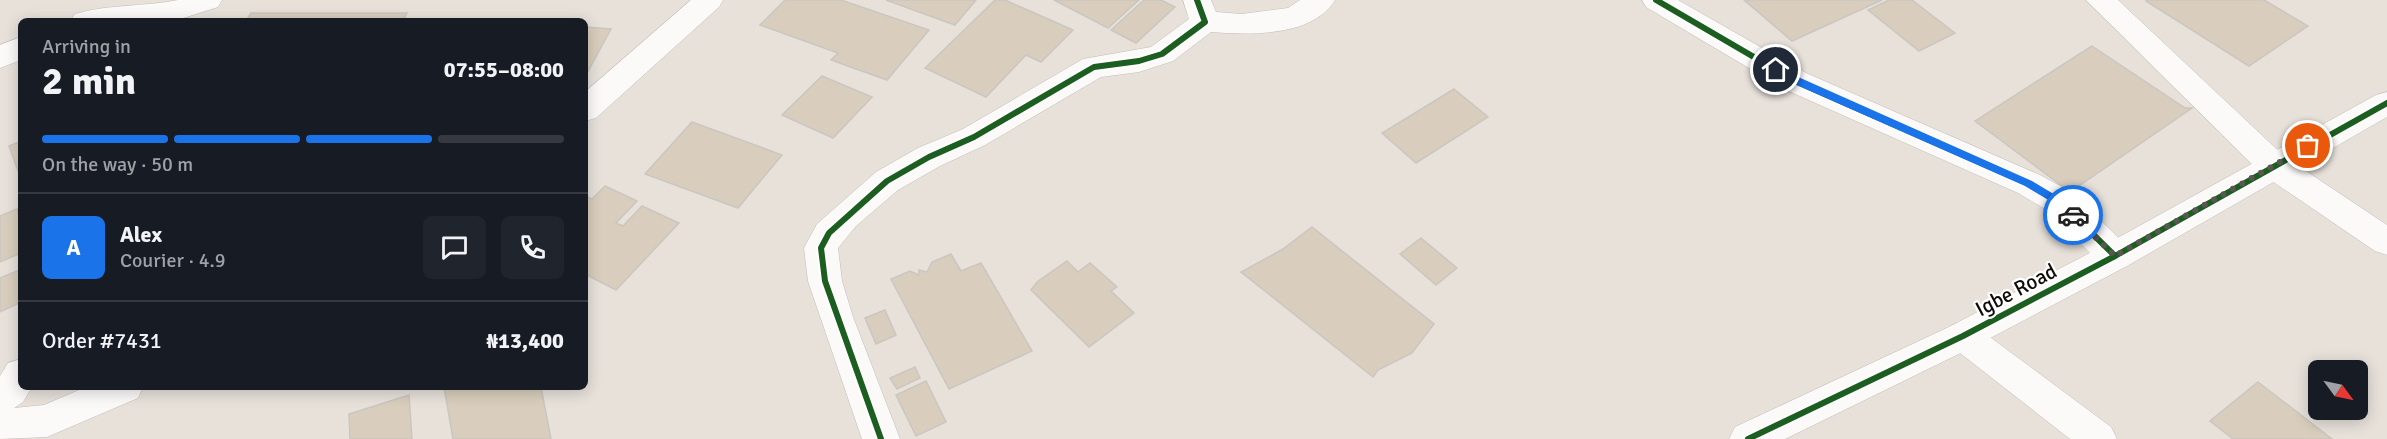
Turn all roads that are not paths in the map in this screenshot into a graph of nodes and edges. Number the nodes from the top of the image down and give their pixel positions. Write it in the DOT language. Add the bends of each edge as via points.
graph roads {
  1 [pos="102,0"];
  2 [pos="208,0"];
  3 [pos="709,0"];
  4 [pos="1321,0"];
  5 [pos="1656,0"];
  6 [pos="2100,0"];
  7 [pos="1201,11"];
  8 [pos="171,16"];
  9 [pos="87,18"];
  10 [pos="128,18"];
  11 [pos="18,49"];
  12 [pos="0,57"];
  13 [pos="2387,103"];
  14 [pos="588,107"];
  15 [pos="2274,166"];
  16 [pos="2387,242"];
  17 [pos="2115,256"];
  18 [pos="1963,336"];
  19 [pos="18,379"];
  20 [pos="118,390"];
  21 [pos="0,398"];
  22 [pos="0,426"];
  23 [pos="881,439"];
  24 [pos="1748,439"];
  25 [pos="2098,439"];
  1 -- 9 [label="street"];
  2 -- 8 [label="street"];
  3 -- 14 [label="street"];
  4 -- 7 [label="street" via="1295,17 1242,24"];
  5 -- 17 [label="street" via="1795,81 2029,184 2059,201"];
  6 -- 15 [label="street"];
  7 -- 23 [label="street" via="1162,54 1094,68 974,137 887,181 830,233 821,248 825,281"];
  8 -- 10 [label="street"];
  11 -- 12 [label="street"];
  13 -- 15 [label="street, Igbe Road"];
  15 -- 16 [label="street"];
  15 -- 17 [label="street, Igbe Road"];
  17 -- 18 [label="street, Igbe Road"];
  18 -- 24 [label="street, Igbe Road"];
  18 -- 25 [label="street"];
  19 -- 21 [label="street"];
  20 -- 22 [label="street" via="47,421"];
}
